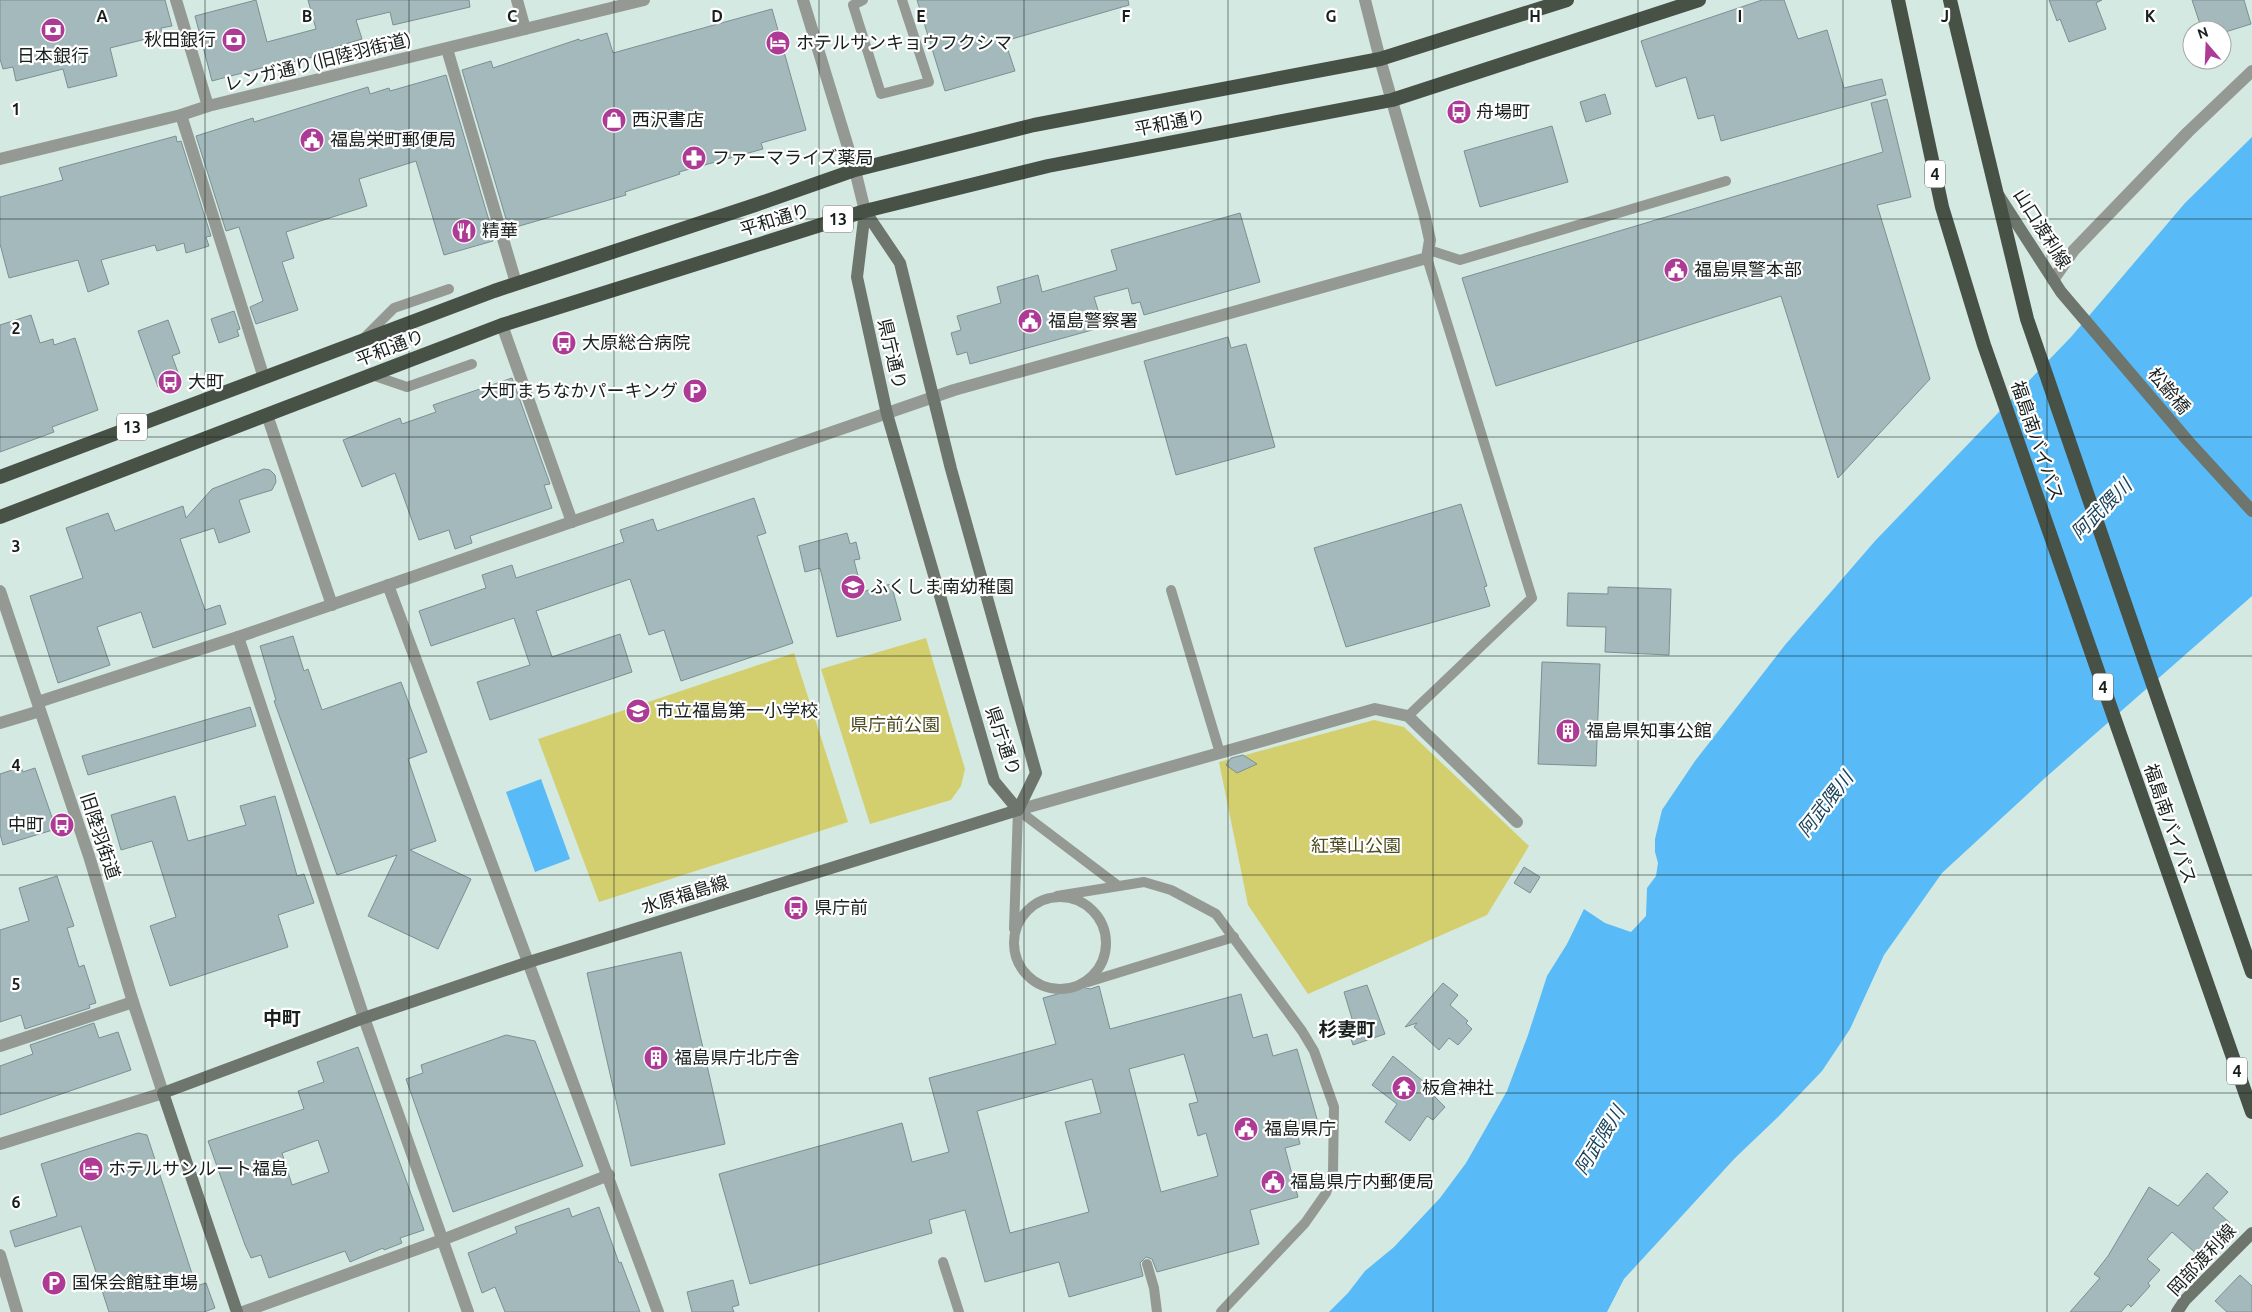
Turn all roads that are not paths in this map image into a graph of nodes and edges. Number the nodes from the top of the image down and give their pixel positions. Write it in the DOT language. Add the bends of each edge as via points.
graph roads {
  1 [pos="176,0"];
  2 [pos="517,0"];
  3 [pos="644,0"];
  4 [pos="803,0"];
  5 [pos="863,0"];
  6 [pos="902,0"];
  7 [pos="1365,0"];
  8 [pos="1566,0"];
  9 [pos="1699,0"];
  10 [pos="1898,0"];
  11 [pos="1950,0"];
  12 [pos="525,29"];
  13 [pos="447,49"];
  14 [pos="1380,59"];
  15 [pos="2252,71"];
  16 [pos="1392,100"];
  17 [pos="208,106"];
  18 [pos="181,115"];
  19 [pos="0,159"];
  20 [pos="855,170"];
  21 [pos="1726,181"];
  22 [pos="1993,185"];
  23 [pos="865,211"];
  24 [pos="1428,254"];
  25 [pos="2053,280"];
  26 [pos="516,283"];
  27 [pos="448,289"];
  28 [pos="2061,292"];
  29 [pos="502,325"];
  30 [pos="361,341"];
  31 [pos="472,364"];
  32 [pos="372,375"];
  33 [pos="264,378"];
  34 [pos="932,397"];
  35 [pos="887,414"];
  36 [pos="267,415"];
  37 [pos="0,477"];
  38 [pos="2252,511"];
  39 [pos="0,517"];
  40 [pos="572,522"];
  41 [pos="388,585"];
  42 [pos="1171,590"];
  43 [pos="0,591"];
  44 [pos="332,605"];
  45 [pos="238,637"];
  46 [pos="39,707"];
  47 [pos="1408,716"];
  48 [pos="0,723"];
  49 [pos="1220,753"];
  50 [pos="1018,810"];
  51 [pos="1517,822"];
  52 [pos="1117,885"];
  53 [pos="1057,896"];
  54 [pos="1014,934"];
  55 [pos="1234,937"];
  56 [pos="529,962"];
  57 [pos="2252,972"];
  58 [pos="1082,984"];
  59 [pos="133,1002"];
  60 [pos="364,1018"];
  61 [pos="0,1046"];
  62 [pos="163,1093"];
  63 [pos="2252,1112"];
  64 [pos="0,1144"];
  65 [pos="608,1175"];
  66 [pos="2252,1233"];
  67 [pos="442,1240"];
  68 [pos="0,1255"];
  69 [pos="943,1262"];
  70 [pos="1147,1264"];
  71 [pos="17,1312"];
  72 [pos="237,1312"];
  73 [pos="243,1312"];
  74 [pos="468,1312"];
  75 [pos="658,1312"];
  76 [pos="959,1312"];
  77 [pos="1157,1312"];
  78 [pos="1220,1312"];
  79 [pos="2177,1312"];
  1 -- 17 [label="street"];
  2 -- 12 [label="street"];
  3 -- 12 [label="street, レンガ通り(旧陸羽街道)"];
  4 -- 20 [label="street, 県庁通り"];
  5 -- 6 [label="lane" via="853,5 881,94 928,82"];
  7 -- 14 [label="street"];
  8 -- 14 [label="highway, 平和通り / 13"];
  9 -- 16 [label="highway, 平和通り / 13"];
  10 -- 63 [label="highway, 福島南バイパス / 4" via="1942,207 1984,345"];
  11 -- 22 [label="highway, 福島南バイパス"];
  12 -- 13 [label="street, レンガ通り(旧陸羽街道)"];
  13 -- 17 [label="street, レンガ通り(旧陸羽街道)"];
  13 -- 26 [label="street"];
  14 -- 16 [label="street"];
  14 -- 20 [label="highway, 平和通り / 13" via="1034,125"];
  15 -- 25 [label="street" via="2074,250"];
  16 -- 23 [label="highway, 平和通り / 13" via="1048,166"];
  16 -- 24 [label="street" via="1424,213 1430,240"];
  17 -- 18 [label="street, レンガ通り(旧陸羽街道)"];
  18 -- 19 [label="street, レンガ通り(旧陸羽街道)"];
  18 -- 33 [label="street"];
  20 -- 23 [label="street, 県庁通り"];
  20 -- 26 [label="highway, 平和通り / 13"];
  21 -- 24 [label="lane" via="1460,260"];
  22 -- 25 [label="main road, 山口渡利線"];
  22 -- 57 [label="highway, 福島南バイパス" via="2027,319"];
  23 -- 29 [label="highway, 平和通り / 13"];
  23 -- 34 [label="main road, 県庁通り" via="900,263"];
  23 -- 35 [label="main road, 県庁通り" via="857,277"];
  24 -- 34 [label="street"];
  24 -- 47 [label="lane" via="1532,598"];
  25 -- 28 [label="main road, 山口渡利線"];
  26 -- 30 [label="highway, 平和通り / 13"];
  27 -- 30 [label="lane" via="394,308"];
  28 -- 38 [label="main road, 松齢橋"];
  29 -- 32 [label="highway, 平和通り / 13"];
  29 -- 40 [label="street"];
  30 -- 33 [label="highway, 平和通り / 13"];
  31 -- 32 [label="lane" via="407,387"];
  32 -- 36 [label="highway, 平和通り / 13"];
  33 -- 37 [label="highway, 平和通り / 13"];
  34 -- 35 [label="street"];
  34 -- 50 [label="main road, 県庁通り" via="1036,773"];
  35 -- 40 [label="street"];
  35 -- 50 [label="main road, 県庁通り" via="994,781"];
  36 -- 39 [label="highway, 平和通り / 13"];
  36 -- 44 [label="street"];
  40 -- 41 [label="street"];
  41 -- 44 [label="street"];
  41 -- 56 [label="street"];
  42 -- 49 [label="lane"];
  43 -- 46 [label="street, 旧陸羽街道"];
  44 -- 45 [label="street"];
  45 -- 46 [label="street"];
  45 -- 60 [label="street"];
  46 -- 48 [label="street"];
  46 -- 59 [label="street, 旧陸羽街道"];
  47 -- 49 [label="street" via="1375,709"];
  47 -- 51 [label="street"];
  49 -- 50 [label="street"];
  50 -- 52 [label="lane"];
  50 -- 54 [label="lane"];
  50 -- 56 [label="main road, 水原福島線"];
  52 -- 53 [label="lane"];
  52 -- 55 [label="lane" via="1144,882 1171,890 1216,914"];
  53 -- 54 [label="lane" via="1029,908 1019,920"];
  53 -- 58 [label="lane" via="1073,898 1087,905 1098,916 1104,930 1106,946 1103,961"];
  54 -- 58 [label="lane" via="1013,949 1018,964 1038,985 1068,989"];
  55 -- 58 [label="lane"];
  55 -- 78 [label="lane" via="1314,1051 1334,1107 1335,1146 1333,1171 1326,1193 1305,1223"];
  56 -- 60 [label="main road, 水原福島線"];
  56 -- 65 [label="street"];
  59 -- 61 [label="street"];
  59 -- 62 [label="street, 旧陸羽街道"];
  60 -- 62 [label="main road, 水原福島線"];
  60 -- 67 [label="street"];
  62 -- 64 [label="street"];
  62 -- 72 [label="main road"];
  65 -- 67 [label="street"];
  65 -- 75 [label="street"];
  66 -- 79 [label="main road, 岡部渡利線"];
  67 -- 73 [label="street"];
  67 -- 74 [label="street"];
  68 -- 71 [label="street"];
  69 -- 76 [label="lane"];
  70 -- 77 [label="lane"];
}
